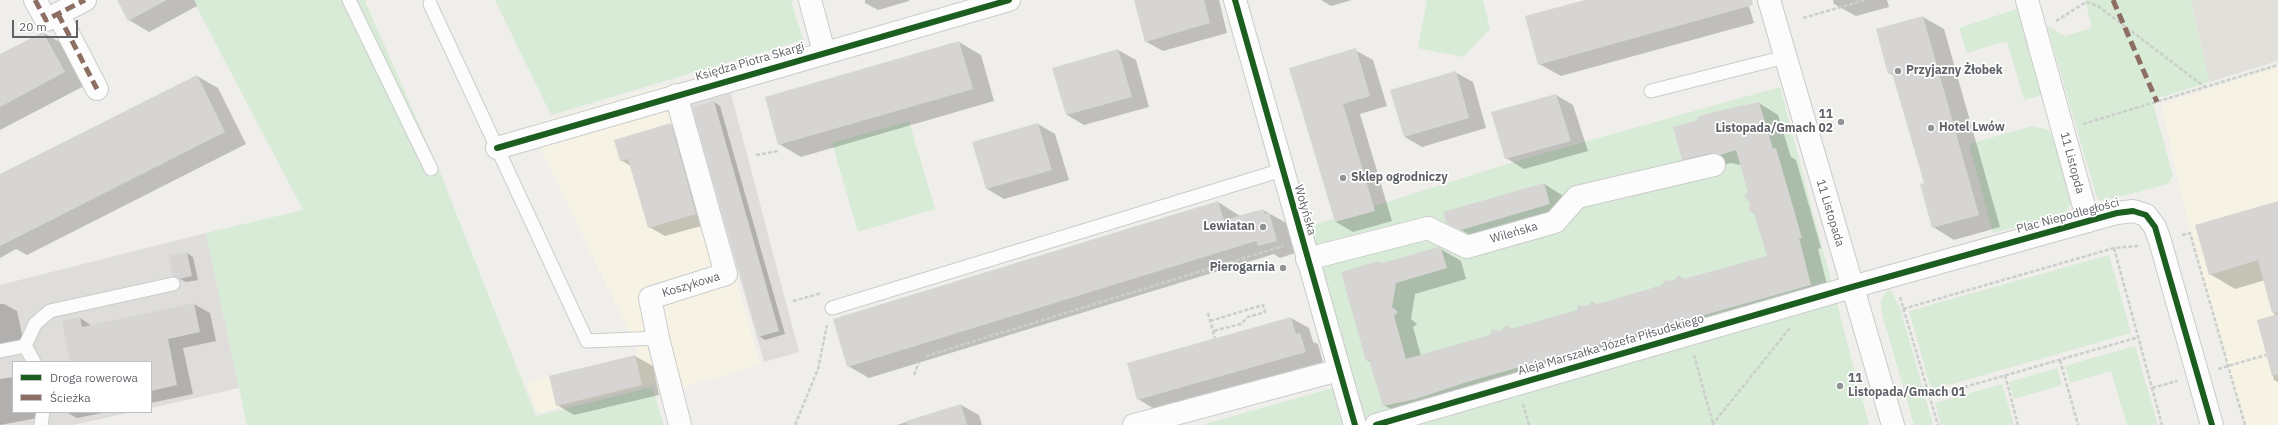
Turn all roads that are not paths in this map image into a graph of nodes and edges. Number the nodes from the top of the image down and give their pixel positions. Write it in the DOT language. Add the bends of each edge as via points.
graph roads {
  1 [pos="35,0"];
  2 [pos="85,0"];
  3 [pos="349,0"];
  4 [pos="810,0"];
  5 [pos="1008,0"];
  6 [pos="1235,0"];
  7 [pos="1769,0"];
  8 [pos="2027,0"];
  9 [pos="430,4"];
  10 [pos="58,14"];
  11 [pos="824,52"];
  12 [pos="1785,57"];
  13 [pos="97,89"];
  14 [pos="1651,91"];
  15 [pos="676,95"];
  16 [pos="497,148"];
  17 [pos="1714,165"];
  18 [pos="431,169"];
  19 [pos="1282,170"];
  20 [pos="2088,221"];
  21 [pos="1307,259"];
  22 [pos="173,284"];
  23 [pos="1852,287"];
  24 [pos="832,308"];
  25 [pos="658,338"];
  26 [pos="25,346"];
  27 [pos="0,351"];
  28 [pos="33,361"];
  29 [pos="1339,370"];
  30 [pos="43,413"];
  31 [pos="41,425"];
  32 [pos="680,425"];
  33 [pos="1134,425"];
  34 [pos="1355,425"];
  35 [pos="1376,425"];
  36 [pos="1893,425"];
  37 [pos="2212,425"];
  1 -- 10 [label="street" via="46,20"];
  2 -- 10 [label="street"];
  3 -- 18 [label="lane"];
  4 -- 11 [label="street"];
  5 -- 11 [label="street, Księdza Piotra Skargi"];
  6 -- 19 [label="street, Wołyńska"];
  7 -- 12 [label="street, 11 Listopada"];
  8 -- 20 [label="street, 11 Listopda"];
  9 -- 16 [label="lane"];
  10 -- 13 [label="street"];
  11 -- 15 [label="street, Księdza Piotra Skargi"];
  12 -- 14 [label="lane"];
  12 -- 23 [label="street, 11 Listopada"];
  15 -- 16 [label="street, Księdza Piotra Skargi"];
  15 -- 25 [label="street, Koszykowa" via="726,274 650,298"];
  16 -- 25 [label="lane" via="587,340"];
  17 -- 21 [label="street, Wileńska" via="1578,197 1555,222 1467,247 1428,228"];
  19 -- 21 [label="street, Wołyńska"];
  19 -- 24 [label="lane"];
  20 -- 23 [label="street, Plac Niepodległości"];
  20 -- 37 [label="street, Plac Niepodległości" via="2133,211 2146,215 2155,227"];
  21 -- 29 [label="street, Wołyńska"];
  22 -- 26 [label="lane" via="50,311 36,324"];
  23 -- 35 [label="street, Aleja Marszałka Józefa Piłsudskiego"];
  23 -- 36 [label="street, 11 Listopada"];
  25 -- 32 [label="street, Koszykowa"];
  26 -- 27 [label="lane"];
  26 -- 28 [label="lane"];
  29 -- 33 [label="street"];
  29 -- 34 [label="street, Wołyńska"];
  30 -- 31 [label="lane"];
}
